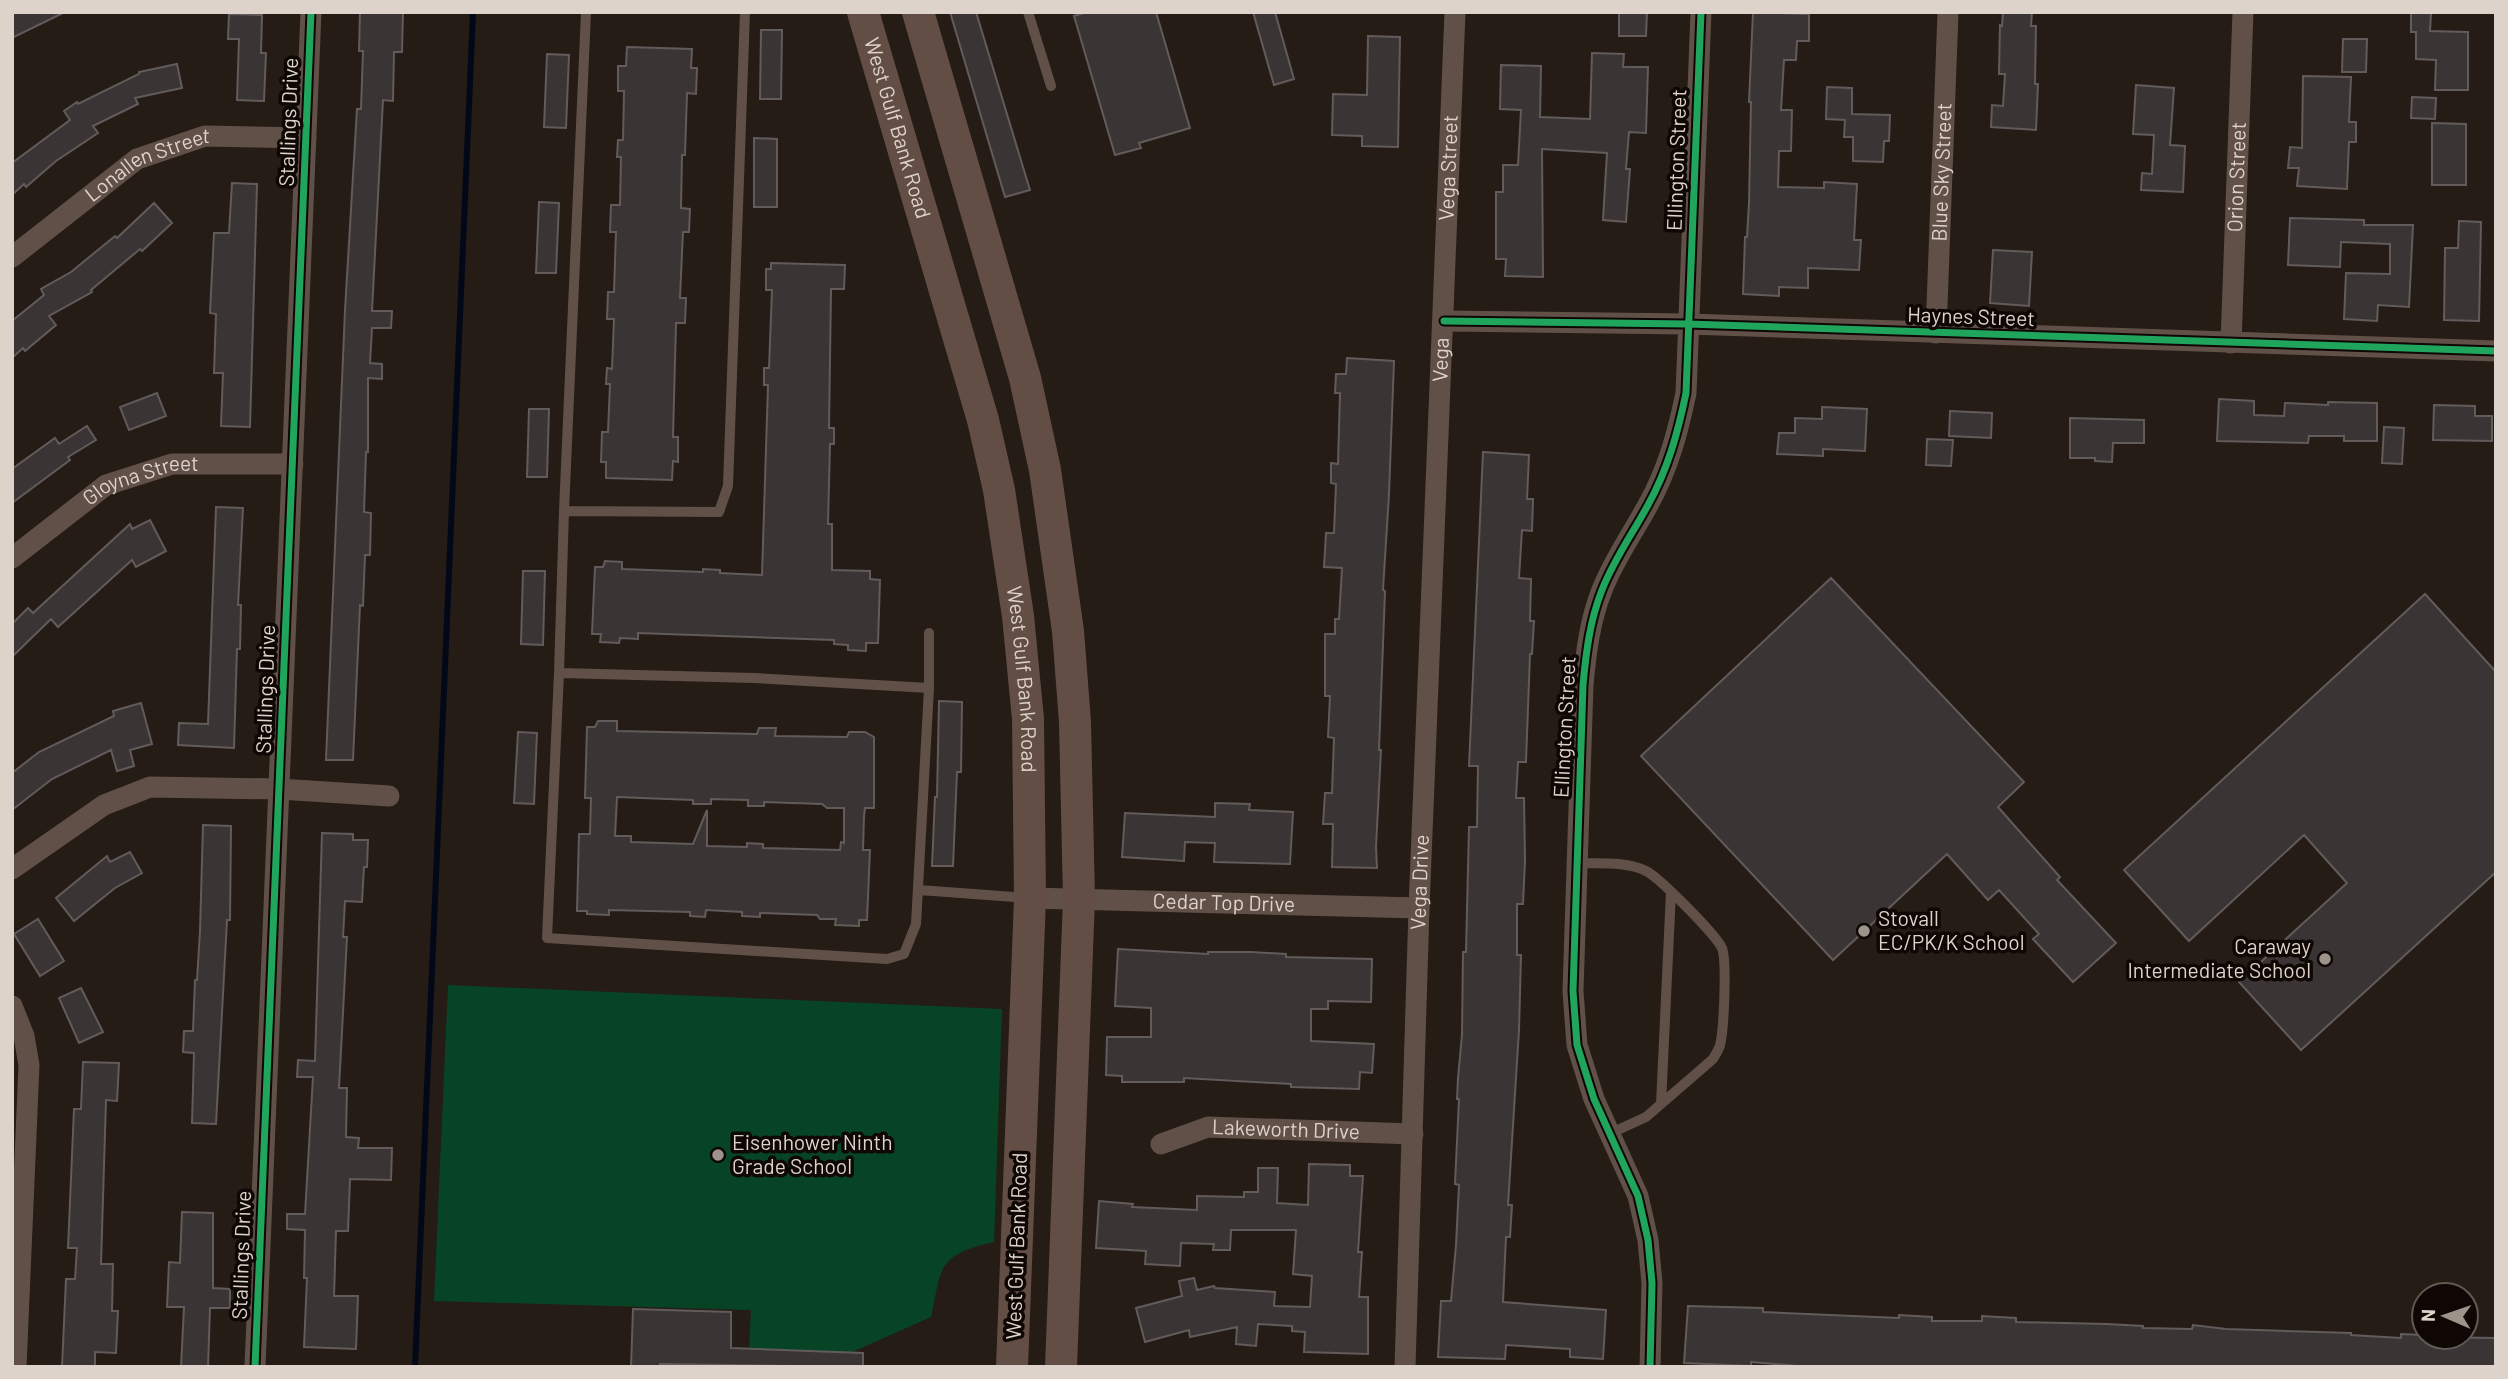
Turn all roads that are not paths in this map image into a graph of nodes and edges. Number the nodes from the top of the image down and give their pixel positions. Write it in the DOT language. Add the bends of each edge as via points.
graph roads {
  1 [pos="311,12"];
  2 [pos="586,12"];
  3 [pos="745,12"];
  4 [pos="863,12"];
  5 [pos="918,12"];
  6 [pos="1028,12"];
  7 [pos="1455,12"];
  8 [pos="1701,12"];
  9 [pos="1948,12"];
  10 [pos="2243,12"];
  11 [pos="1051,86"];
  12 [pos="306,138"];
  13 [pos="971,192"];
  14 [pos="922,208"];
  15 [pos="12,257"];
  16 [pos="1444,321"];
  17 [pos="1688,324"];
  18 [pos="1936,333"];
  19 [pos="2231,343"];
  20 [pos="2496,351"];
  21 [pos="1440,397"];
  22 [pos="293,464"];
  23 [pos="564,511"];
  24 [pos="1056,538"];
  25 [pos="1009,545"];
  26 [pos="12,558"];
  27 [pos="929,633"];
  28 [pos="559,673"];
  29 [pos="929,688"];
  30 [pos="279,789"];
  31 [pos="389,796"];
  32 [pos="1577,863"];
  33 [pos="12,869"];
  34 [pos="919,890"];
  35 [pos="1671,892"];
  36 [pos="1030,898"];
  37 [pos="1079,899"];
  38 [pos="1419,908"];
  39 [pos="12,1006"];
  40 [pos="1661,1104"];
  41 [pos="1413,1134"];
  42 [pos="1609,1134"];
  43 [pos="1161,1144"];
  44 [pos="1016,1267"];
  45 [pos="1065,1268"];
  46 [pos="16,1367"];
  47 [pos="255,1367"];
  48 [pos="1012,1367"];
  49 [pos="1061,1367"];
  50 [pos="1405,1367"];
  51 [pos="1650,1367"];
  1 -- 12 [label="street, Stallings Drive"];
  2 -- 23 [label="lane"];
  3 -- 23 [label="lane" via="728,486 719,512"];
  4 -- 14 [label="main road, West Gulf Bank Road"];
  5 -- 13 [label="main road"];
  6 -- 11 [label="lane"];
  7 -- 16 [label="street, Vega Street"];
  8 -- 17 [label="street, Ellington Street"];
  9 -- 18 [label="street, Blue Sky Street"];
  10 -- 19 [label="street, Orion Street"];
  12 -- 15 [label="street, Lonallen Street" via="205,136 137,159"];
  12 -- 22 [label="street, Stallings Drive"];
  13 -- 14 [label="main road"];
  13 -- 24 [label="main road" via="1025,378"];
  14 -- 25 [label="main road, West Gulf Bank Road" via="983,420"];
  16 -- 17 [label="street, Haynes Street"];
  16 -- 21 [label="street, Vega"];
  17 -- 18 [label="street, Haynes Street"];
  17 -- 32 [label="street, Ellington Street" via="1685,393 1676,440 1648,505 1601,592 1588,638"];
  18 -- 19 [label="street, Haynes Street"];
  19 -- 20 [label="street, Haynes Street"];
  21 -- 38 [label="street, Vega Drive"];
  22 -- 26 [label="street, Gloyna Street" via="172,464 106,485"];
  22 -- 30 [label="street, Stallings Drive"];
  23 -- 28 [label="lane"];
  24 -- 25 [label="main road"];
  24 -- 37 [label="main road" via="1076,722"];
  25 -- 36 [label="main road, West Gulf Bank Road" via="1028,719"];
  27 -- 29 [label="lane"];
  28 -- 29 [label="lane"];
  28 -- 34 [label="lane" via="547,938 887,959 904,954 916,924"];
  29 -- 34 [label="lane"];
  30 -- 31 [label="street"];
  30 -- 33 [label="street" via="150,787 104,805"];
  30 -- 47 [label="street, Stallings Drive"];
  32 -- 35 [label="lane" via="1631,866 1648,872"];
  32 -- 42 [label="street, Ellington Street" via="1573,991 1577,1045"];
  34 -- 36 [label="lane"];
  35 -- 40 [label="lane"];
  35 -- 40 [label="lane" via="1721,947 1722,1034 1713,1059"];
  36 -- 37 [label="street, Cedar Top Drive"];
  36 -- 44 [label="main road, West Gulf Bank Road"];
  37 -- 38 [label="street, Cedar Top Drive"];
  37 -- 45 [label="main road"];
  38 -- 41 [label="street, Vega Drive"];
  39 -- 46 [label="street" via="29,1065"];
  40 -- 42 [label="lane" via="1646,1117"];
  41 -- 43 [label="street, Lakeworth Drive" via="1208,1127"];
  41 -- 50 [label="street, Vega Drive"];
  42 -- 51 [label="street, Ellington Street" via="1637,1196 1648,1240 1653,1283"];
  44 -- 45 [label="main road"];
  44 -- 48 [label="main road, West Gulf Bank Road"];
  45 -- 49 [label="main road"];
}
